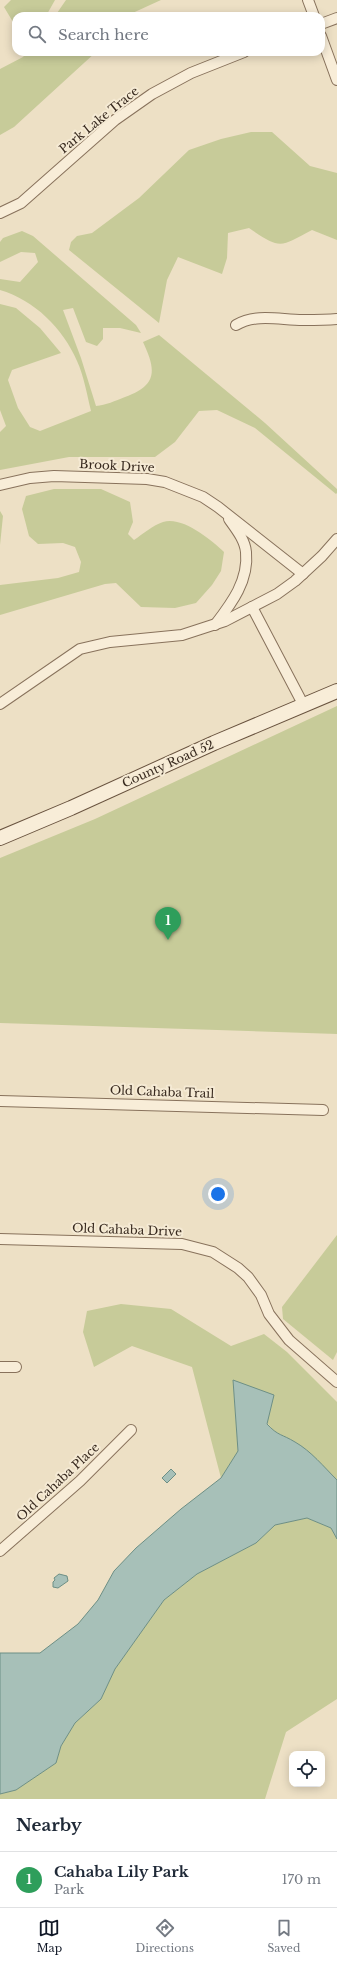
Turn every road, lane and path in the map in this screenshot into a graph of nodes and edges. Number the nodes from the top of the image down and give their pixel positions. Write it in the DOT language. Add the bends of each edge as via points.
graph roads {
  1 [pos="308,0"];
  2 [pos="312,12"];
  3 [pos="337,18"];
  4 [pos="325,22"];
  5 [pos="325,47"];
  6 [pos="234,56"];
  7 [pos="337,80"];
  8 [pos="0,213"];
  9 [pos="337,318"];
  10 [pos="236,325"];
  11 [pos="0,485"];
  12 [pos="225,512"];
  13 [pos="337,539"];
  14 [pos="303,574"];
  15 [pos="252,607"];
  16 [pos="215,625"];
  17 [pos="337,691"];
  18 [pos="0,704"];
  19 [pos="304,706"];
  20 [pos="0,838"];
  21 [pos="0,1101"];
  22 [pos="323,1110"];
  23 [pos="0,1239"];
  24 [pos="0,1367"];
  25 [pos="16,1367"];
  26 [pos="337,1382"];
  27 [pos="131,1430"];
  28 [pos="0,1551"];
  1 -- 2 [label="street"];
  3 -- 4 [label="street"];
  5 -- 7 [label="street"];
  6 -- 8 [label="street, Park Lake Trace" via="191,73 152,94 115,120 21,202"];
  9 -- 10 [label="street" via="303,320 255,317"];
  11 -- 12 [label="street, Brook Drive" via="54,476 146,478 165,482 203,497"];
  12 -- 14 [label="street, Brook Drive"];
  12 -- 16 [label="street, Brook Drive" via="241,537 246,552 245,568 233,602"];
  13 -- 14 [label="street"];
  14 -- 15 [label="street" via="277,594"];
  15 -- 16 [label="street"];
  15 -- 19 [label="street"];
  16 -- 18 [label="street" via="182,635 110,642 80,649"];
  17 -- 19 [label="main road, County Road 52"];
  19 -- 20 [label="main road, County Road 52"];
  21 -- 22 [label="street, Old Cahaba Trail"];
  23 -- 26 [label="street, Old Cahaba Drive" via="182,1244 213,1252 248,1277 269,1314 289,1340"];
  24 -- 25 [label="street"];
  27 -- 28 [label="street, Old Cahaba Place" via="80,1480"];
}
